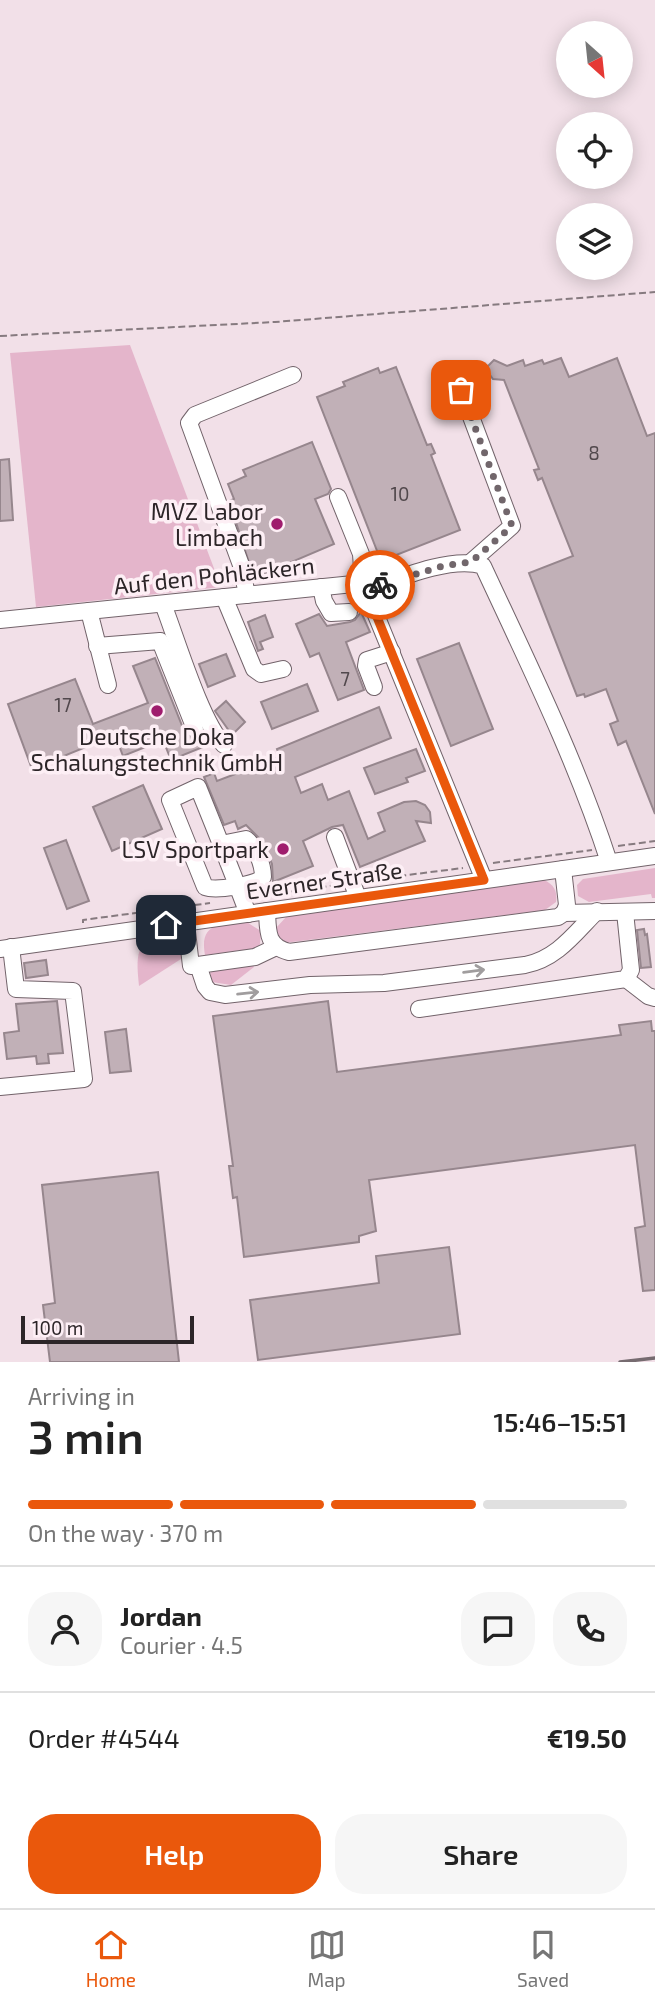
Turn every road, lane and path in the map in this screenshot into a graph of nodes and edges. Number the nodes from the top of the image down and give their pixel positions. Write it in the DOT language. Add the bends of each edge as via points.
graph roads {
  1 [pos="655,292"];
  2 [pos="0,336"];
  3 [pos="293,375"];
  4 [pos="461,390"];
  5 [pos="338,497"];
  6 [pos="471,562"];
  7 [pos="321,587"];
  8 [pos="365,587"];
  9 [pos="247,595"];
  10 [pos="224,597"];
  11 [pos="163,604"];
  12 [pos="89,611"];
  13 [pos="349,612"];
  14 [pos="0,620"];
  15 [pos="97,646"];
  16 [pos="392,652"];
  17 [pos="283,669"];
  18 [pos="108,685"];
  19 [pos="374,687"];
  20 [pos="195,729"];
  21 [pos="223,745"];
  22 [pos="335,837"];
  23 [pos="221,844"];
  24 [pos="655,856"];
  25 [pos="609,862"];
  26 [pos="563,869"];
  27 [pos="484,880"];
  28 [pos="237,885"];
  29 [pos="358,898"];
  30 [pos="267,911"];
  31 [pos="597,911"];
  32 [pos="655,911"];
  33 [pos="625,912"];
  34 [pos="564,913"];
  35 [pos="248,914"];
  36 [pos="186,922"];
  37 [pos="276,947"];
  38 [pos="6,948"];
  39 [pos="198,965"];
  40 [pos="626,979"];
  41 [pos="655,998"];
  42 [pos="419,1009"];
  43 [pos="0,1087"];
  1 -- 2 [label="path" via="275,322"];
  3 -- 9 [label="street" via="195,415 189,423 241,565"];
  4 -- 6 [label="street" via="512,526"];
  5 -- 8 [label="street" via="361,554"];
  6 -- 8 [label="street, Auf den Pohläckern"];
  6 -- 25 [label="street" via="483,566 546,701"];
  7 -- 8 [label="street, Auf den Pohläckern"];
  7 -- 9 [label="street, Auf den Pohläckern"];
  7 -- 13 [label="street" via="331,613"];
  8 -- 16 [label="street"];
  9 -- 10 [label="street, Auf den Pohläckern"];
  10 -- 11 [label="street, Auf den Pohläckern"];
  10 -- 17 [label="street" via="254,670 261,674"];
  11 -- 12 [label="street, Auf den Pohläckern"];
  11 -- 21 [label="street" via="199,698"];
  12 -- 14 [label="street, Auf den Pohläckern"];
  12 -- 15 [label="street"];
  15 -- 18 [label="street"];
  15 -- 20 [label="street" via="160,641"];
  16 -- 19 [label="street" via="367,660"];
  16 -- 27 [label="street"];
  22 -- 29 [label="street"];
  23 -- 28 [label="street"];
  23 -- 28 [label="street" via="246,839 257,855 263,877"];
  23 -- 28 [label="street" via="198,787 170,800 202,883 210,889"];
  24 -- 25 [label="street, Everner Straße"];
  25 -- 26 [label="street, Everner Straße"];
  26 -- 27 [label="street, Everner Straße"];
  26 -- 34 [label="street" via="568,905"];
  27 -- 29 [label="street, Everner Straße"];
  28 -- 35 [label="street"];
  29 -- 30 [label="street, Everner Straße"];
  30 -- 35 [label="street, Everner Straße"];
  30 -- 37 [label="street" via="268,936"];
  31 -- 33 [label="street"];
  31 -- 34 [label="street"];
  39 -- 31 [label="street, one-way" via="205,986 226,995 310,985 384,983 512,966 544,960"];
  32 -- 33 [label="street"];
  33 -- 40 [label="street" via="631,970"];
  34 -- 37 [label="street" via="289,952"];
  35 -- 36 [label="street, Everner Straße"];
  36 -- 38 [label="street, Everner Straße"];
  36 -- 39 [label="street" via="191,966"];
  37 -- 39 [label="street" via="255,957"];
  38 -- 43 [label="street" via="16,989 73,991 84,1079"];
  40 -- 41 [label="street"];
  40 -- 42 [label="street"];
}
